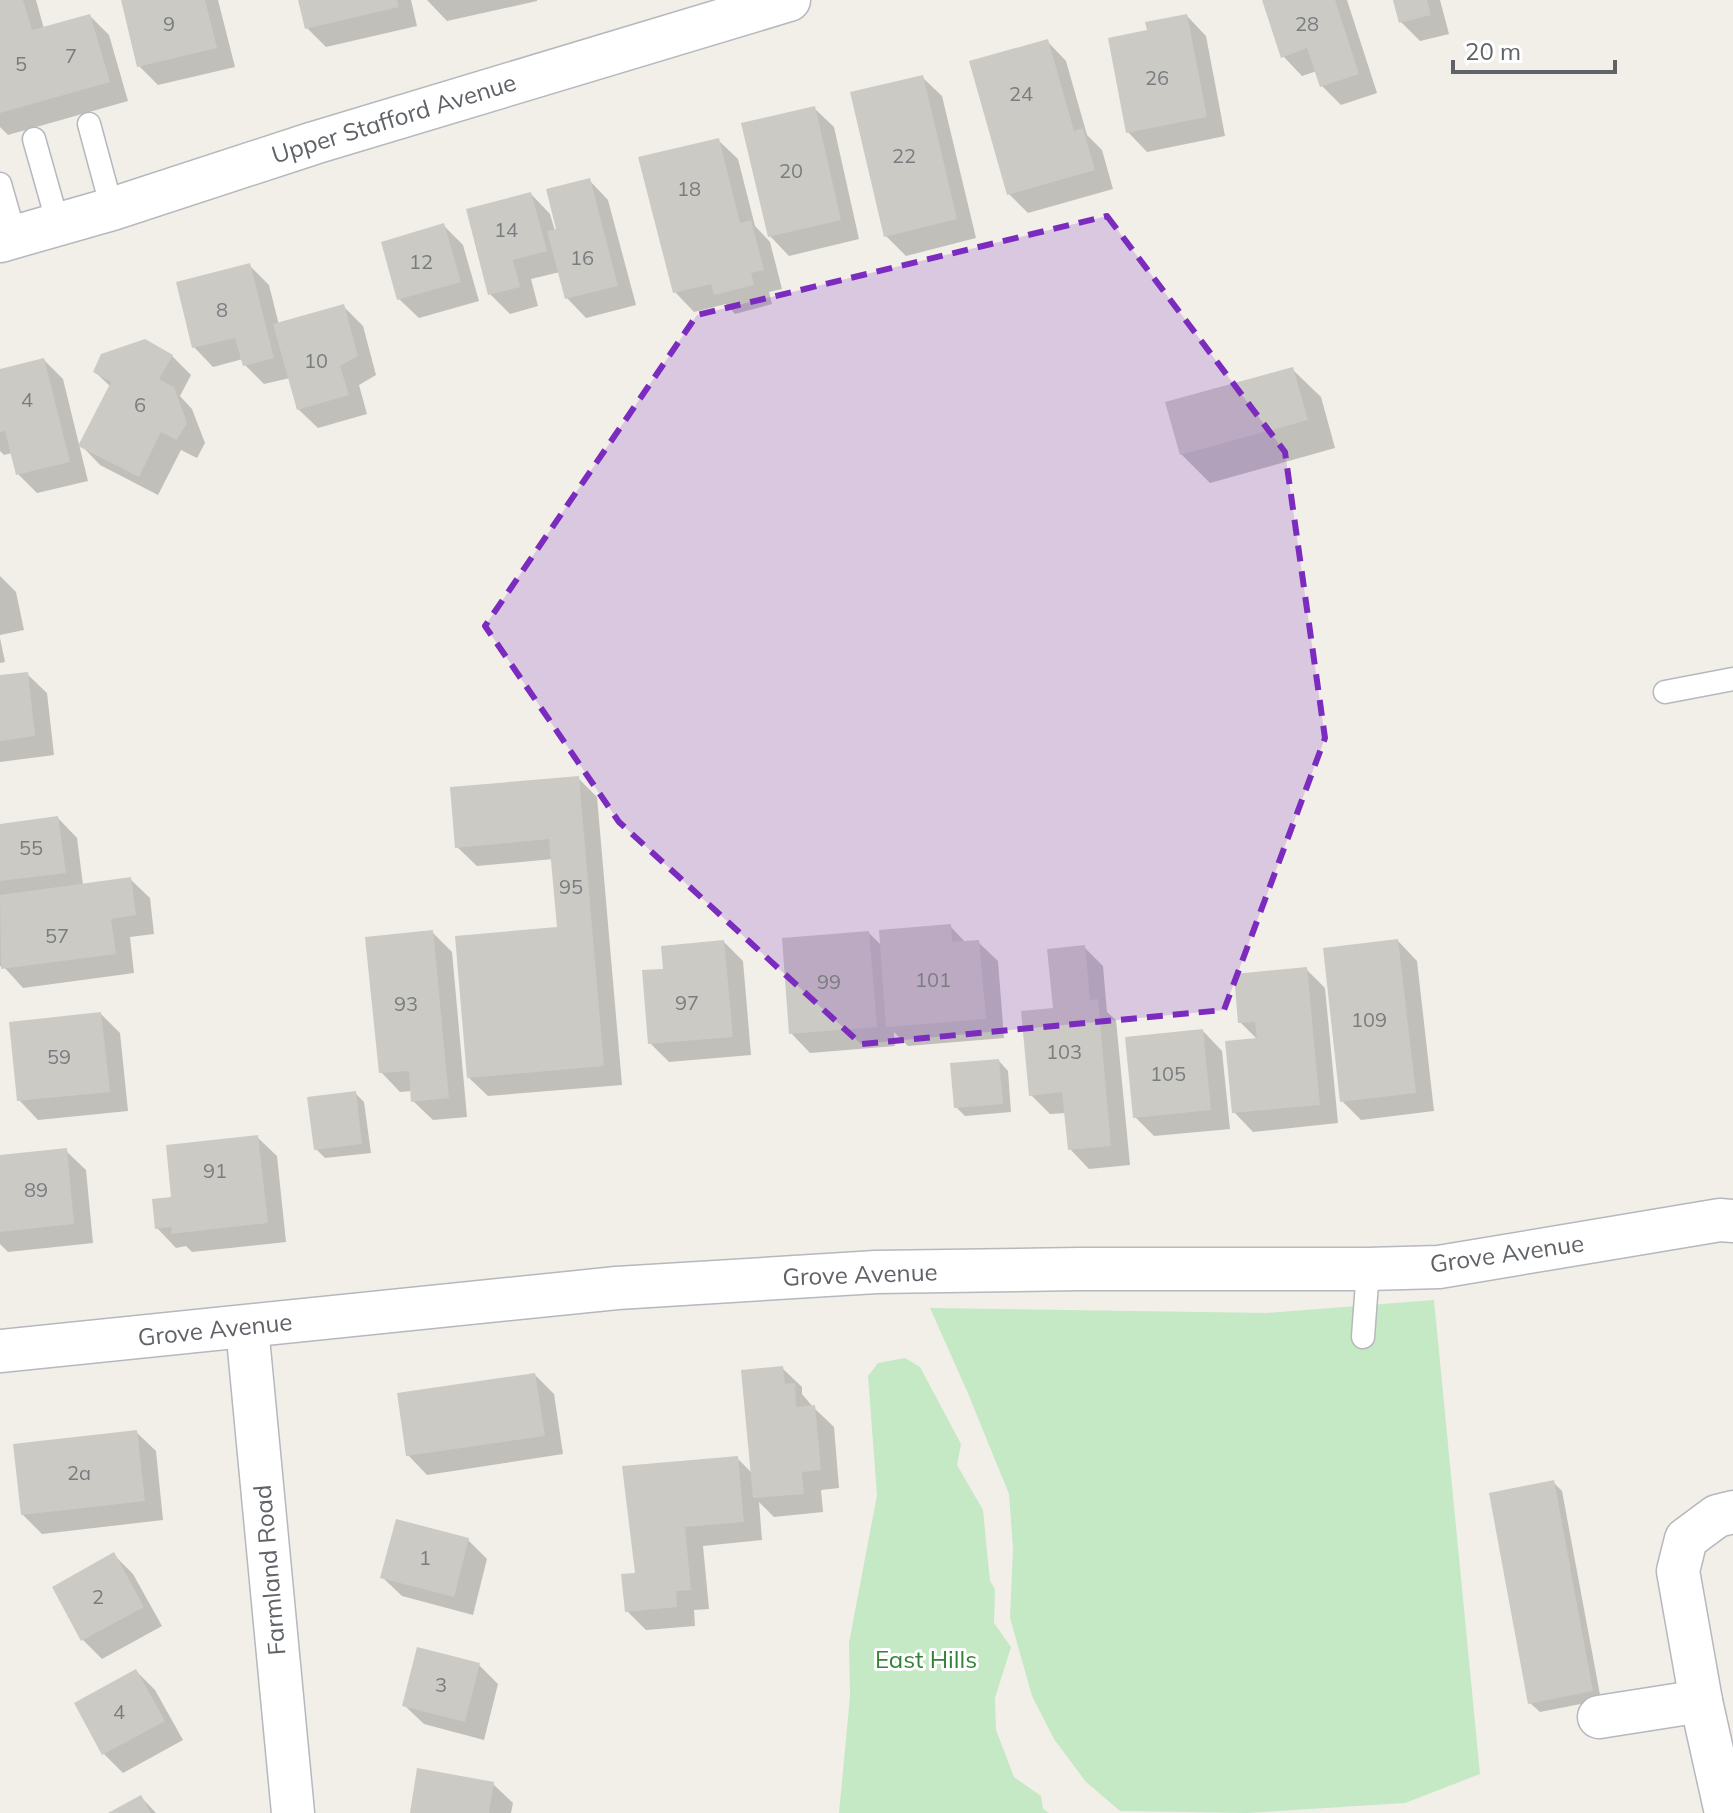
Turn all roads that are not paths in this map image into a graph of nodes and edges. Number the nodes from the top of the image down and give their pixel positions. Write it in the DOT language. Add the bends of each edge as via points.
graph roads {
  1 [pos="789,0"];
  2 [pos="89,124"];
  3 [pos="34,139"];
  4 [pos="0,184"];
  5 [pos="112,209"];
  6 [pos="58,224"];
  7 [pos="8,239"];
  8 [pos="1733,679"];
  9 [pos="1665,692"];
  10 [pos="1726,1221"];
  11 [pos="1368,1269"];
  12 [pos="247,1327"];
  13 [pos="1363,1337"];
  14 [pos="0,1351"];
  15 [pos="1733,1512"];
  16 [pos="1701,1701"];
  17 [pos="1599,1717"];
  18 [pos="293,1813"];
  19 [pos="1726,1813"];
  1 -- 5 [label="street, Upper Stafford Avenue"];
  2 -- 5 [label="lane"];
  3 -- 6 [label="lane"];
  4 -- 7 [label="lane"];
  5 -- 6 [label="street, Upper Stafford Avenue"];
  6 -- 7 [label="street, Upper Stafford Avenue"];
  8 -- 9 [label="lane"];
  10 -- 11 [label="street, Grove Avenue" via="1439,1267"];
  11 -- 12 [label="street, Grove Avenue" via="876,1272 617,1288"];
  11 -- 13 [label="lane"];
  12 -- 14 [label="street, Grove Avenue"];
  12 -- 18 [label="street, Farmland Road"];
  15 -- 16 [label="street" via="1717,1516 1686,1539 1678,1571"];
  16 -- 17 [label="street"];
  16 -- 19 [label="street"];
}
